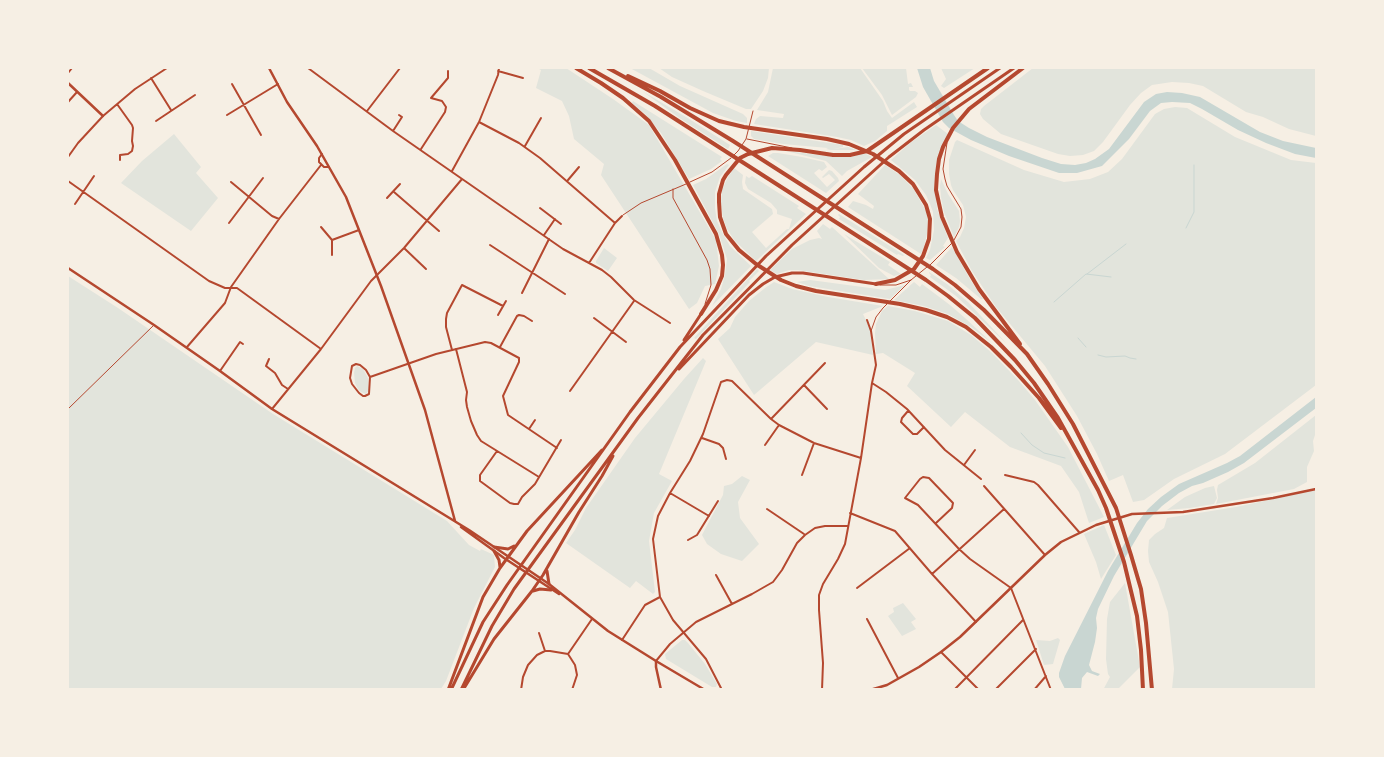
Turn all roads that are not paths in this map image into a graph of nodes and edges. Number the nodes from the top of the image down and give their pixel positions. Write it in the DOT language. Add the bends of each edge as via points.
graph roads {
  1 [pos="72,68"];
  2 [pos="157,68"];
  3 [pos="167,68"];
  4 [pos="269,68"];
  5 [pos="308,68"];
  6 [pos="400,68"];
  7 [pos="576,68"];
  8 [pos="589,68"];
  9 [pos="608,68"];
  10 [pos="988,68"];
  11 [pos="1000,68"];
  12 [pos="1014,68"];
  13 [pos="1023,68"];
  14 [pos="499,69"];
  15 [pos="448,71"];
  16 [pos="160,72"];
  17 [pos="68,73"];
  18 [pos="151,78"];
  19 [pos="523,78"];
  20 [pos="68,83"];
  21 [pos="232,84"];
  22 [pos="278,84"];
  23 [pos="77,92"];
  24 [pos="195,95"];
  25 [pos="68,102"];
  26 [pos="117,104"];
  27 [pos="244,105"];
  28 [pos="171,110"];
  29 [pos="368,111"];
  30 [pos="753,111"];
  31 [pos="400,114"];
  32 [pos="228,115"];
  33 [pos="103,116"];
  34 [pos="541,118"];
  35 [pos="156,121"];
  36 [pos="479,122"];
  37 [pos="393,131"];
  38 [pos="261,135"];
  39 [pos="949,135"];
  40 [pos="746,139"];
  41 [pos="525,147"];
  42 [pos="421,150"];
  43 [pos="800,150"];
  44 [pos="322,154"];
  45 [pos="68,157"];
  46 [pos="120,160"];
  47 [pos="321,165"];
  48 [pos="329,166"];
  49 [pos="579,167"];
  50 [pos="452,171"];
  51 [pos="94,176"];
  52 [pos="264,178"];
  53 [pos="462,179"];
  54 [pos="68,181"];
  55 [pos="567,181"];
  56 [pos="230,182"];
  57 [pos="400,184"];
  58 [pos="673,189"];
  59 [pos="83,192"];
  60 [pos="394,192"];
  61 [pos="249,198"];
  62 [pos="387,198"];
  63 [pos="74,204"];
  64 [pos="540,208"];
  65 [pos="622,216"];
  66 [pos="279,219"];
  67 [pos="427,220"];
  68 [pos="555,220"];
  69 [pos="228,223"];
  70 [pos="615,223"];
  71 [pos="562,224"];
  72 [pos="321,227"];
  73 [pos="359,230"];
  74 [pos="439,231"];
  75 [pos="544,235"];
  76 [pos="550,239"];
  77 [pos="332,240"];
  78 [pos="490,245"];
  79 [pos="404,248"];
  80 [pos="332,255"];
  81 [pos="589,263"];
  82 [pos="68,268"];
  83 [pos="426,269"];
  84 [pos="532,274"];
  85 [pos="377,275"];
  86 [pos="911,280"];
  87 [pos="876,284"];
  88 [pos="231,287"];
  89 [pos="522,293"];
  90 [pos="565,294"];
  91 [pos="634,300"];
  92 [pos="506,302"];
  93 [pos="503,306"];
  94 [pos="701,314"];
  95 [pos="498,316"];
  96 [pos="594,318"];
  97 [pos="867,320"];
  98 [pos="532,321"];
  99 [pos="670,323"];
  100 [pos="154,325"];
  101 [pos="871,330"];
  102 [pos="612,331"];
  103 [pos="237,340"];
  104 [pos="240,342"];
  105 [pos="626,342"];
  106 [pos="243,344"];
  107 [pos="680,347"];
  108 [pos="187,348"];
  109 [pos="321,348"];
  110 [pos="500,348"];
  111 [pos="456,349"];
  112 [pos="452,350"];
  113 [pos="1027,354"];
  114 [pos="269,359"];
  115 [pos="825,363"];
  116 [pos="409,364"];
  117 [pos="220,371"];
  118 [pos="370,377"];
  119 [pos="664,383"];
  120 [pos="872,383"];
  121 [pos="804,385"];
  122 [pos="288,389"];
  123 [pos="570,391"];
  124 [pos="68,409"];
  125 [pos="272,409"];
  126 [pos="827,409"];
  127 [pos="908,411"];
  128 [pos="771,419"];
  129 [pos="534,420"];
  130 [pos="779,425"];
  131 [pos="924,427"];
  132 [pos="528,429"];
  133 [pos="701,437"];
  134 [pos="612,439"];
  135 [pos="562,440"];
  136 [pos="1072,441"];
  137 [pos="814,442"];
  138 [pos="765,445"];
  139 [pos="618,446"];
  140 [pos="557,448"];
  141 [pos="497,450"];
  142 [pos="975,450"];
  143 [pos="862,458"];
  144 [pos="726,459"];
  145 [pos="964,465"];
  146 [pos="802,475"];
  147 [pos="1005,475"];
  148 [pos="539,477"];
  149 [pos="981,479"];
  150 [pos="984,486"];
  151 [pos="1316,489"];
  152 [pos="670,493"];
  153 [pos="718,501"];
  154 [pos="767,509"];
  155 [pos="1004,509"];
  156 [pos="850,513"];
  157 [pos="708,516"];
  158 [pos="456,522"];
  159 [pos="936,523"];
  160 [pos="848,526"];
  161 [pos="1079,532"];
  162 [pos="805,534"];
  163 [pos="477,538"];
  164 [pos="688,540"];
  165 [pos="516,545"];
  166 [pos="494,547"];
  167 [pos="910,548"];
  168 [pos="959,549"];
  169 [pos="494,551"];
  170 [pos="1045,555"];
  171 [pos="507,558"];
  172 [pos="500,568"];
  173 [pos="548,568"];
  174 [pos="932,574"];
  175 [pos="716,576"];
  176 [pos="540,580"];
  177 [pos="549,584"];
  178 [pos="857,588"];
  179 [pos="1011,588"];
  180 [pos="551,590"];
  181 [pos="532,591"];
  182 [pos="564,597"];
  183 [pos="660,597"];
  184 [pos="732,604"];
  185 [pos="592,619"];
  186 [pos="867,619"];
  187 [pos="1023,620"];
  188 [pos="976,622"];
  189 [pos="539,633"];
  190 [pos="683,633"];
  191 [pos="622,640"];
  192 [pos="1036,648"];
  193 [pos="545,652"];
  194 [pos="941,652"];
  195 [pos="568,654"];
  196 [pos="656,661"];
  197 [pos="1046,676"];
  198 [pos="966,677"];
  199 [pos="898,678"];
  200 [pos="661,689"];
  201 [pos="449,690"];
  202 [pos="462,690"];
  203 [pos="521,690"];
  204 [pos="572,690"];
  205 [pos="705,690"];
  206 [pos="722,690"];
  207 [pos="822,690"];
  208 [pos="870,690"];
  209 [pos="954,690"];
  210 [pos="979,690"];
  211 [pos="995,690"];
  212 [pos="1034,690"];
  213 [pos="1051,690"];
  214 [pos="1142,690"];
  215 [pos="1152,690"];
  1 -- 17 [label="street"];
  2 -- 16 [label="street"];
  3 -- 16 [label="street"];
  4 -- 22 [label="main road"];
  5 -- 29 [label="street"];
  6 -- 29 [label="street"];
  7 -- 94 [label="highway" via="601,82 649,121 716,234 721,249 722,276"];
  8 -- 136 [label="highway" via="655,106 894,259 967,311 1002,345 1038,390"];
  9 -- 87 [label="highway" via="719,121 839,142 868,151 891,165 920,194 928,210 930,233 926,250 914,269 895,280"];
  9 -- 113 [label="highway" via="733,141 933,269 984,310"];
  10 -- 43 [label="highway" via="867,151 833,155"];
  11 -- 107 [label="highway" via="870,162 784,238"];
  12 -- 119 [label="highway" via="889,157 771,265 703,335"];
  13 -- 39 [label="highway" via="965,113"];
  14 -- 19 [label="street"];
  14 -- 36 [label="street"];
  15 -- 42 [label="street" via="448,78 431,98 442,101 445,112"];
  16 -- 18 [label="street"];
  18 -- 26 [label="street"];
  18 -- 28 [label="street"];
  20 -- 23 [label="main road"];
  21 -- 27 [label="street"];
  22 -- 27 [label="street"];
  22 -- 44 [label="main road"];
  23 -- 25 [label="street"];
  23 -- 33 [label="main road"];
  24 -- 28 [label="street"];
  26 -- 33 [label="street"];
  26 -- 46 [label="street" via="133,128 132,151 120,155"];
  27 -- 32 [label="street"];
  27 -- 38 [label="street"];
  28 -- 35 [label="street"];
  29 -- 37 [label="street"];
  30 -- 40 [label="lane"];
  31 -- 37 [label="street" via="402,117"];
  33 -- 45 [label="street"];
  34 -- 41 [label="street"];
  36 -- 41 [label="street"];
  36 -- 50 [label="street"];
  37 -- 42 [label="street"];
  39 -- 86 [label="lane" via="943,168 947,186 961,209 961,227 948,247"];
  39 -- 113 [label="highway" via="936,174 942,217 957,252 979,289"];
  40 -- 43 [label="lane"];
  40 -- 58 [label="lane" via="738,151 712,172"];
  41 -- 55 [label="street"];
  42 -- 50 [label="street"];
  43 -- 136 [label="highway" via="772,148 748,154 733,166 723,180 718,208 722,226 731,241 762,269 796,286 900,304 942,315 961,324 981,338 1022,378"];
  44 -- 47 [label="street" via="319,158"];
  44 -- 48 [label="main road"];
  47 -- 48 [label="street"];
  47 -- 66 [label="street"];
  48 -- 73 [label="main road" via="346,196"];
  49 -- 55 [label="street"];
  50 -- 53 [label="street"];
  51 -- 59 [label="street"];
  52 -- 61 [label="street"];
  53 -- 67 [label="street"];
  53 -- 75 [label="street"];
  54 -- 59 [label="street"];
  55 -- 70 [label="street"];
  56 -- 61 [label="street"];
  57 -- 60 [label="street"];
  58 -- 65 [label="lane" via="641,203"];
  58 -- 94 [label="lane" via="673,198 710,270 711,285"];
  59 -- 63 [label="street"];
  59 -- 88 [label="street" via="209,281 217,286"];
  60 -- 62 [label="street"];
  60 -- 67 [label="street"];
  61 -- 66 [label="street"];
  61 -- 69 [label="street"];
  64 -- 68 [label="street"];
  65 -- 70 [label="street"];
  66 -- 88 [label="street"];
  67 -- 74 [label="street"];
  67 -- 79 [label="street"];
  68 -- 71 [label="street"];
  68 -- 75 [label="street"];
  70 -- 81 [label="street"];
  72 -- 77 [label="street"];
  73 -- 77 [label="street"];
  73 -- 85 [label="main road"];
  75 -- 76 [label="street"];
  76 -- 81 [label="street"];
  76 -- 84 [label="street"];
  77 -- 80 [label="street"];
  78 -- 84 [label="street"];
  79 -- 83 [label="street"];
  79 -- 85 [label="street"];
  81 -- 91 [label="street" via="611,277"];
  82 -- 100 [label="main road"];
  84 -- 89 [label="street"];
  84 -- 90 [label="street"];
  85 -- 109 [label="street"];
  85 -- 116 [label="main road"];
  86 -- 87 [label="lane" via="890,286"];
  86 -- 101 [label="lane" via="884,306"];
  87 -- 119 [label="highway" via="803,273 775,277 749,295"];
  88 -- 108 [label="street" via="225,302"];
  88 -- 109 [label="street" via="237,288"];
  91 -- 99 [label="street"];
  91 -- 102 [label="street"];
  92 -- 93 [label="street"];
  93 -- 95 [label="street"];
  93 -- 112 [label="street" via="462,285 446,318"];
  94 -- 107 [label="highway"];
  96 -- 102 [label="street"];
  97 -- 101 [label="street"];
  98 -- 110 [label="street" via="516,316"];
  100 -- 108 [label="main road"];
  100 -- 124 [label="lane"];
  101 -- 120 [label="street" via="876,365"];
  102 -- 105 [label="street"];
  102 -- 123 [label="street"];
  103 -- 104 [label="street"];
  104 -- 106 [label="street"];
  104 -- 117 [label="street"];
  107 -- 134 [label="highway"];
  108 -- 117 [label="main road"];
  109 -- 122 [label="street"];
  110 -- 111 [label="street" via="485,342"];
  110 -- 132 [label="street" via="519,358 503,396 508,415"];
  111 -- 112 [label="street"];
  111 -- 141 [label="street" via="477,436"];
  112 -- 116 [label="street"];
  113 -- 215 [label="highway" via="1073,424 1116,508 1141,590"];
  114 -- 122 [label="street" via="266,366"];
  115 -- 121 [label="street"];
  116 -- 118 [label="street"];
  116 -- 158 [label="main road"];
  117 -- 125 [label="main road"];
  118 -- 118 [label="street" via="360,365 352,366 352,384 363,396 369,394"];
  119 -- 139 [label="highway"];
  120 -- 127 [label="street"];
  120 -- 143 [label="street"];
  121 -- 126 [label="street"];
  121 -- 128 [label="street"];
  122 -- 125 [label="street"];
  125 -- 158 [label="main road"];
  127 -- 131 [label="street"];
  127 -- 131 [label="street" via="901,422 907,429 917,434"];
  128 -- 130 [label="street"];
  128 -- 133 [label="street" via="732,381 727,380 721,382"];
  129 -- 132 [label="street"];
  130 -- 137 [label="street"];
  130 -- 138 [label="street"];
  131 -- 145 [label="street"];
  132 -- 140 [label="street"];
  133 -- 144 [label="street" via="719,444"];
  133 -- 152 [label="street"];
  134 -- 165 [label="highway"];
  134 -- 201 [label="highway" via="507,585 483,622"];
  135 -- 140 [label="street"];
  136 -- 214 [label="highway" via="1106,508 1124,562 1137,616"];
  137 -- 143 [label="street"];
  137 -- 146 [label="street"];
  139 -- 173 [label="highway"];
  139 -- 202 [label="highway" via="514,589 492,626"];
  140 -- 148 [label="street"];
  141 -- 148 [label="street"];
  141 -- 148 [label="street" via="480,475 480,482 510,503 518,504"];
  142 -- 145 [label="street"];
  143 -- 156 [label="street"];
  145 -- 149 [label="street"];
  147 -- 161 [label="street" via="1038,485"];
  150 -- 155 [label="street"];
  151 -- 161 [label="main road" via="1183,512 1132,514"];
  152 -- 157 [label="street"];
  152 -- 183 [label="street" via="658,516 653,539"];
  153 -- 157 [label="street"];
  154 -- 162 [label="street"];
  155 -- 168 [label="street"];
  155 -- 170 [label="street"];
  156 -- 160 [label="street"];
  156 -- 167 [label="street" via="895,531"];
  157 -- 164 [label="street" via="697,535"];
  158 -- 163 [label="main road"];
  159 -- 159 [label="street" via="918,505 905,498 923,477 929,478 953,503"];
  159 -- 168 [label="street"];
  160 -- 162 [label="street" via="825,526"];
  160 -- 207 [label="street" via="843,548 819,595"];
  161 -- 170 [label="main road"];
  162 -- 184 [label="street" via="773,582"];
  163 -- 166 [label="main road"];
  163 -- 169 [label="main road"];
  165 -- 166 [label="highway" via="508,549"];
  165 -- 171 [label="highway"];
  166 -- 171 [label="main road"];
  167 -- 174 [label="street"];
  167 -- 178 [label="street"];
  168 -- 174 [label="street"];
  168 -- 179 [label="street"];
  169 -- 171 [label="main road"];
  169 -- 172 [label="highway"];
  170 -- 179 [label="main road"];
  171 -- 172 [label="highway"];
  171 -- 176 [label="main road"];
  172 -- 201 [label="highway" via="483,597"];
  173 -- 176 [label="highway"];
  173 -- 177 [label="highway"];
  174 -- 188 [label="street"];
  175 -- 184 [label="street"];
  176 -- 177 [label="main road"];
  176 -- 180 [label="main road"];
  176 -- 181 [label="highway"];
  177 -- 182 [label="main road"];
  179 -- 187 [label="street"];
  179 -- 188 [label="main road"];
  180 -- 181 [label="highway"];
  180 -- 182 [label="main road"];
  181 -- 202 [label="highway" via="499,632"];
  182 -- 185 [label="main road"];
  183 -- 190 [label="street"];
  183 -- 191 [label="street" via="645,605"];
  184 -- 190 [label="street" via="696,622"];
  185 -- 191 [label="main road"];
  185 -- 195 [label="street"];
  186 -- 199 [label="street"];
  187 -- 192 [label="street"];
  187 -- 198 [label="street"];
  188 -- 194 [label="main road"];
  189 -- 193 [label="street"];
  190 -- 196 [label="street"];
  190 -- 206 [label="street" via="706,659"];
  191 -- 196 [label="main road"];
  192 -- 197 [label="street"];
  192 -- 211 [label="street"];
  193 -- 195 [label="street"];
  193 -- 203 [label="street" via="528,665"];
  194 -- 198 [label="street"];
  194 -- 199 [label="main road"];
  195 -- 204 [label="street" via="575,665"];
  196 -- 200 [label="main road"];
  196 -- 205 [label="main road"];
  197 -- 212 [label="street"];
  197 -- 213 [label="street"];
  198 -- 209 [label="street"];
  198 -- 210 [label="street"];
  199 -- 208 [label="main road"];
}
